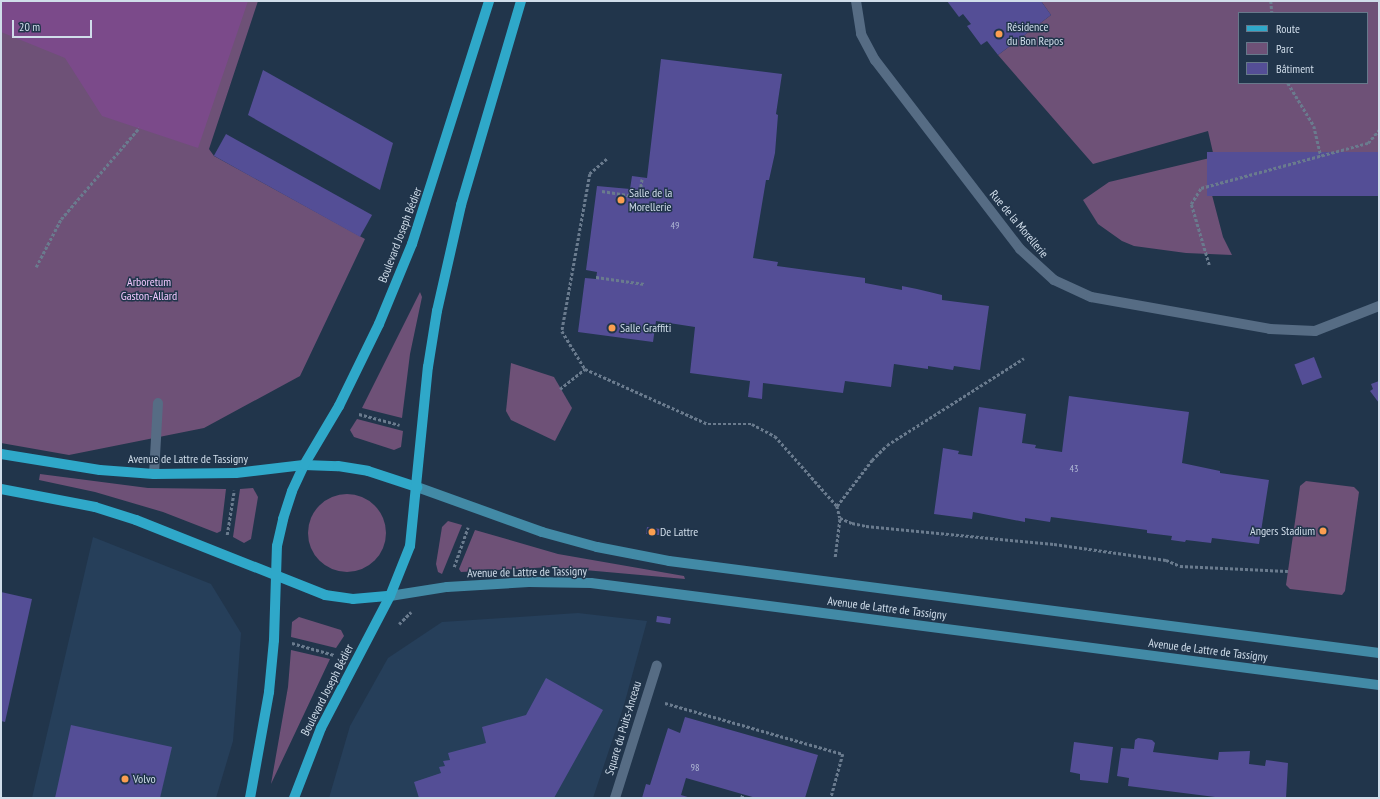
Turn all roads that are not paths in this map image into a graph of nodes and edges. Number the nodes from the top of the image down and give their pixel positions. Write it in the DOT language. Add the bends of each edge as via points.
graph roads {
  1 [pos="489,1"];
  2 [pos="521,1"];
  3 [pos="856,1"];
  4 [pos="1379,306"];
  5 [pos="158,403"];
  6 [pos="1,454"];
  7 [pos="304,465"];
  8 [pos="154,474"];
  9 [pos="417,487"];
  10 [pos="1,489"];
  11 [pos="276,577"];
  12 [pos="390,596"];
  13 [pos="1379,653"];
  14 [pos="656,665"];
  15 [pos="1379,685"];
  16 [pos="250,798"];
  17 [pos="294,798"];
  18 [pos="615,798"];
  1 -- 7 [label="main road, Boulevard Joseph Bédier" via="412,244 360,365"];
  2 -- 9 [label="main road" via="461,205 437,311 428,367"];
  3 -- 4 [label="street, Rue de la Morellerie" via="861,34 875,60 1020,249 1054,280 1091,296 1270,329 1315,331"];
  5 -- 8 [label="street"];
  6 -- 8 [label="main road, Avenue de Lattre de Tassigny" via="100,470"];
  7 -- 8 [label="main road, Avenue de Lattre de Tassigny" via="236,473"];
  7 -- 9 [label="main road, Avenue de Lattre de Tassigny" via="338,466 368,471"];
  7 -- 11 [label="main road, Boulevard Joseph Bédier" via="292,490 283,519 277,546"];
  9 -- 12 [label="main road, Boulevard Joseph Bédier" via="410,546"];
  9 -- 13 [label="street, Avenue de Lattre de Tassigny" via="542,532 597,547 669,561"];
  10 -- 11 [label="main road" via="95,506 129,517"];
  11 -- 12 [label="main road" via="325,595 353,599"];
  11 -- 16 [label="main road" via="269,692"];
  12 -- 15 [label="street, Avenue de Lattre de Tassigny" via="447,587 529,582 591,583"];
  12 -- 17 [label="main road, Boulevard Joseph Bédier" via="321,728"];
  14 -- 18 [label="street, Square du Puits-Anceau"];
}
